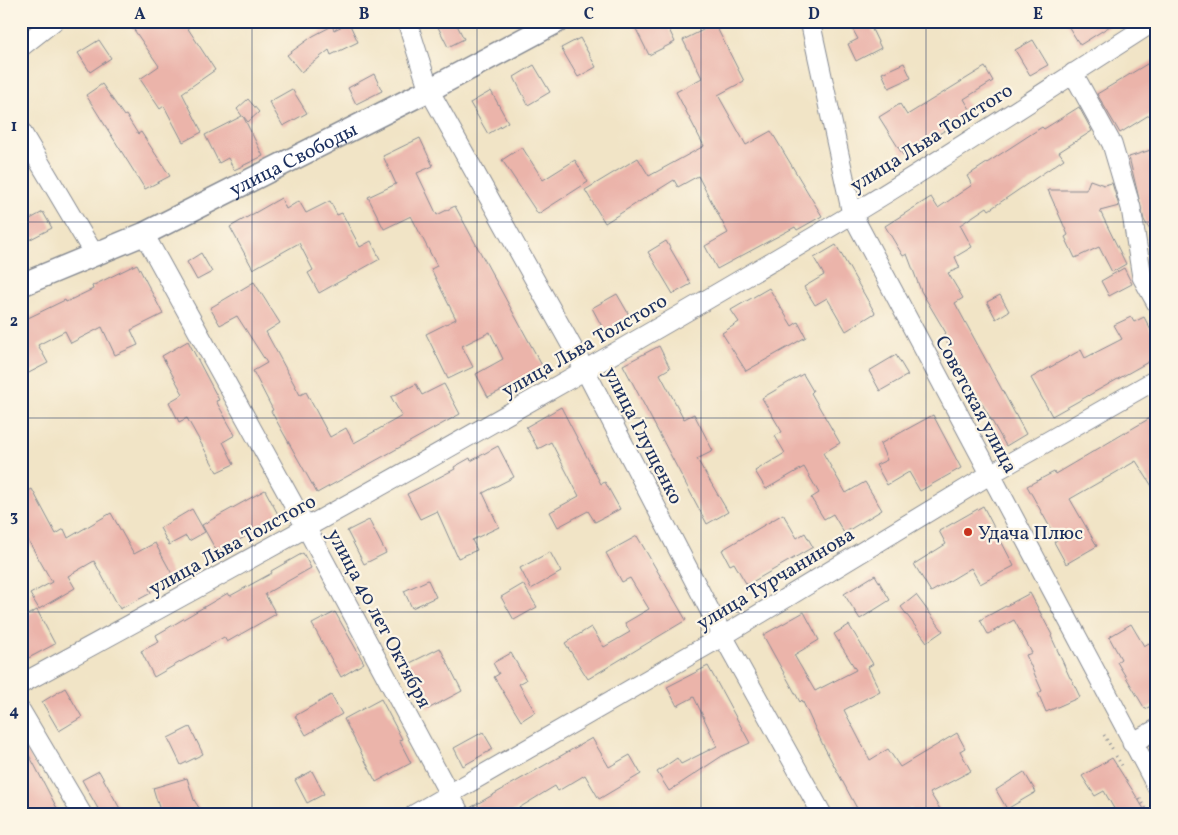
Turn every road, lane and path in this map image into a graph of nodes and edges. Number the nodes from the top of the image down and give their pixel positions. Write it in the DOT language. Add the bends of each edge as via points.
graph roads {
  1 [pos="54,21"];
  2 [pos="407,21"];
  3 [pos="558,21"];
  4 [pos="810,21"];
  5 [pos="1155,21"];
  6 [pos="21,47"];
  7 [pos="1073,73"];
  8 [pos="429,90"];
  9 [pos="21,131"];
  10 [pos="852,214"];
  11 [pos="144,234"];
  12 [pos="94,254"];
  13 [pos="21,285"];
  14 [pos="1157,304"];
  15 [pos="586,370"];
  16 [pos="1157,379"];
  17 [pos="989,475"];
  18 [pos="307,529"];
  19 [pos="723,636"];
  20 [pos="21,684"];
  21 [pos="21,711"];
  22 [pos="1157,729"];
  23 [pos="1132,743"];
  24 [pos="1157,787"];
  25 [pos="448,794"];
  26 [pos="82,814"];
  27 [pos="415,814"];
  28 [pos="460,814"];
  29 [pos="822,814"];
  1 -- 6 [label="street"];
  2 -- 8 [label="street, улица Глущенко"];
  3 -- 8 [label="street, улица Свободы"];
  4 -- 10 [label="street, Советская улица"];
  5 -- 7 [label="street, улица Льва Толстого"];
  7 -- 10 [label="street, улица Льва Толстого"];
  7 -- 14 [label="street" via="1112,144 1131,208 1142,276"];
  8 -- 11 [label="street, улица Свободы"];
  8 -- 15 [label="street, улица Глущенко"];
  9 -- 12 [label="street"];
  10 -- 15 [label="street, улица Льва Толстого"];
  10 -- 17 [label="street, Советская улица"];
  11 -- 12 [label="street, улица Свободы"];
  11 -- 18 [label="street, улица 40 лет Октября"];
  12 -- 13 [label="street, улица Свободы"];
  15 -- 18 [label="street, улица Льва Толстого"];
  15 -- 19 [label="street, улица Глущенко"];
  16 -- 17 [label="street, улица Турчанинова"];
  17 -- 19 [label="street, улица Турчанинова"];
  17 -- 23 [label="street, Советская улица"];
  18 -- 20 [label="street, улица Льва Толстого"];
  18 -- 25 [label="street, улица 40 лет Октября"];
  19 -- 25 [label="street, улица Турчанинова"];
  19 -- 29 [label="street, улица Глущенко"];
  21 -- 26 [label="street"];
  22 -- 23 [label="street"];
  23 -- 24 [label="street, Советская улица"];
  25 -- 27 [label="street, улица Турчанинова"];
  25 -- 28 [label="street, улица 40 лет Октября"];
}
